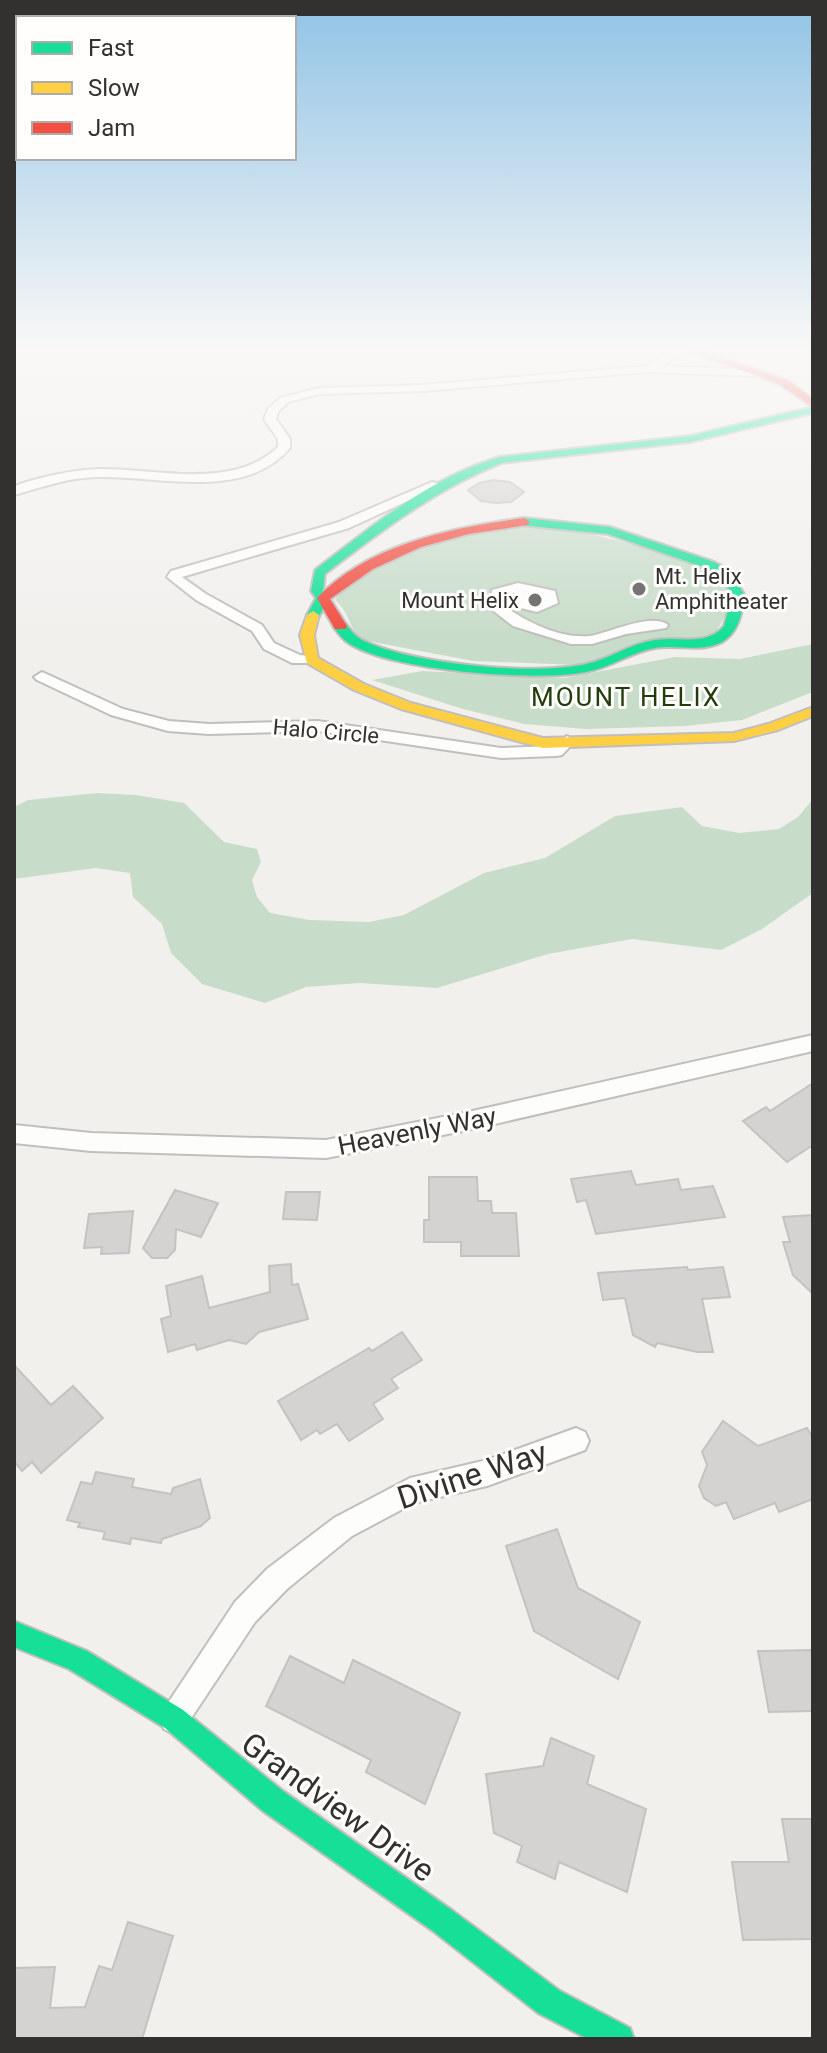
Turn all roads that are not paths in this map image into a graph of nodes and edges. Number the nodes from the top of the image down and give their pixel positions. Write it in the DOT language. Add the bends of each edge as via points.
graph roads {
  1 [pos="283,445"];
  2 [pos="637,445"];
  3 [pos="436,485"];
  4 [pos="14,491"];
  5 [pos="534,589"];
  6 [pos="323,598"];
  7 [pos="661,625"];
  8 [pos="312,660"];
  9 [pos="42,677"];
  10 [pos="813,711"];
  11 [pos="567,741"];
  12 [pos="813,1043"];
  13 [pos="14,1134"];
  14 [pos="576,1441"];
  15 [pos="14,1634"];
  16 [pos="174,1719"];
  17 [pos="619,2039"];
  1 -- 4 [label="street" via="268,463 238,475 85,474"];
  2 -- 3 [label="street" via="500,460"];
  3 -- 6 [label="street" via="319,573 317,591"];
  3 -- 8 [label="street" via="344,525 174,577 257,628 269,646 297,660"];
  5 -- 7 [label="street" via="497,593 496,606 518,623 571,640"];
  6 -- 6 [label="street" via="369,562 438,535 524,522 610,531 680,553 725,573 738,594 732,624 722,636 709,642 652,645 584,669 424,659 358,644 347,637"];
  6 -- 8 [label="street" via="306,635"];
  8 -- 11 [label="street" via="406,706 543,743"];
  9 -- 11 [label="street, Halo Circle" via="117,712 168,726 318,726 501,753 556,751"];
  10 -- 11 [label="street" via="734,737"];
  12 -- 13 [label="street, Heavenly Way" via="326,1149 91,1142"];
  14 -- 16 [label="street, Divine Way" via="487,1473 410,1491 343,1527 245,1612"];
  15 -- 16 [label="street, Grandview Drive" via="78,1660"];
  16 -- 17 [label="street, Grandview Drive" via="273,1801 549,2002"];
}
